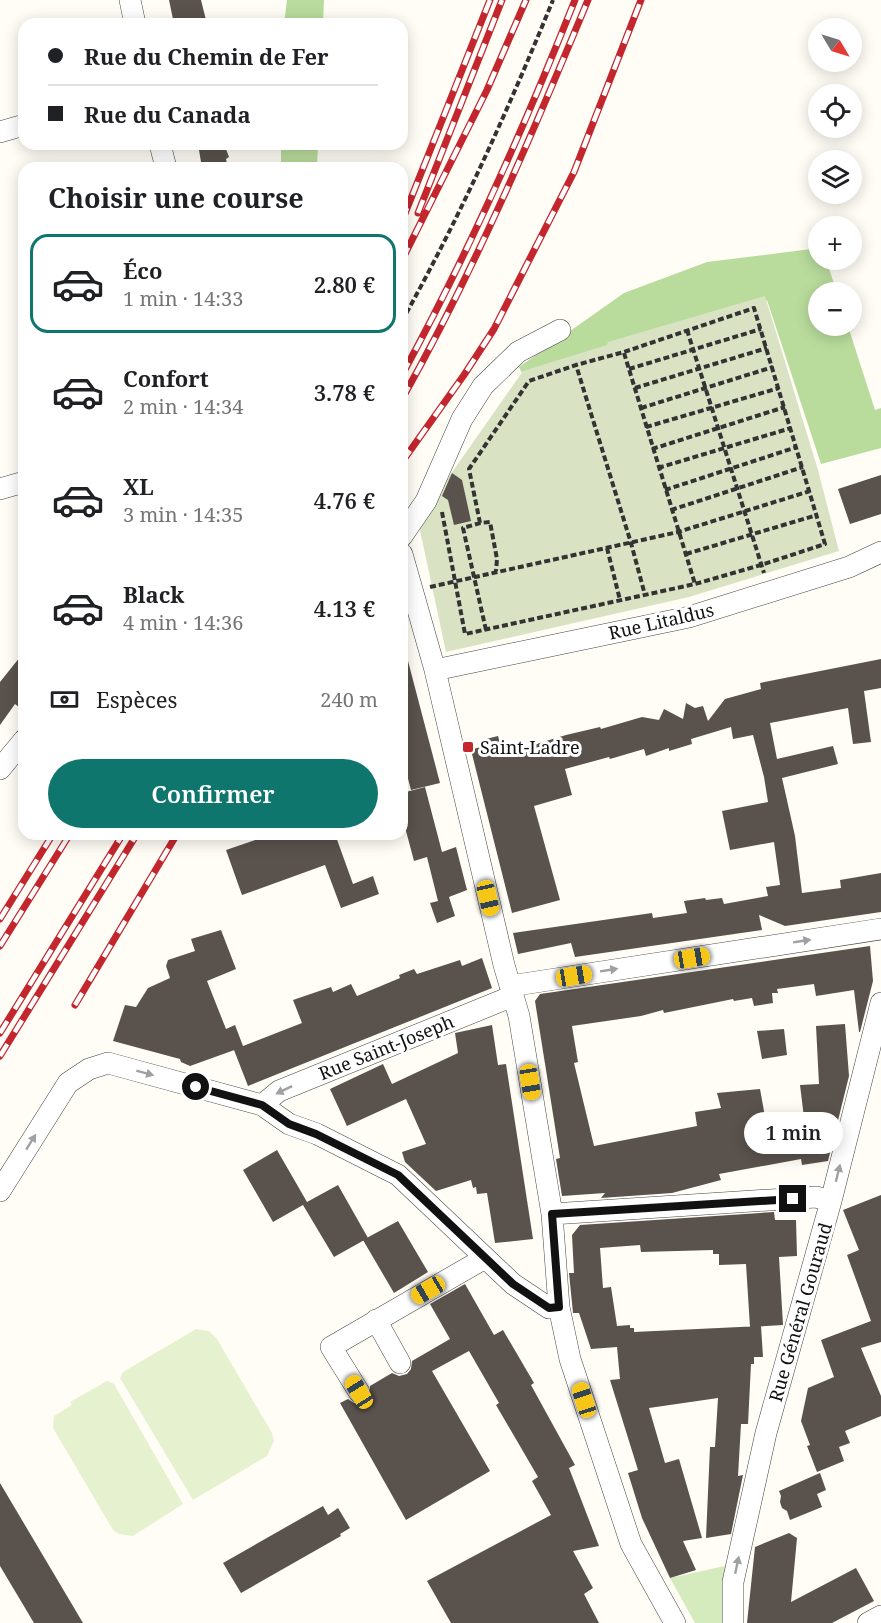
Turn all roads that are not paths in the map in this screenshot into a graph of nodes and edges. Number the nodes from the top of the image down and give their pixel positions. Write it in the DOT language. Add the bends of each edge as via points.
graph roads {
  1 [pos="130,0"];
  2 [pos="134,18"];
  3 [pos="18,127"];
  4 [pos="0,132"];
  5 [pos="560,330"];
  6 [pos="18,484"];
  7 [pos="0,489"];
  8 [pos="408,527"];
  9 [pos="881,552"];
  10 [pos="408,577"];
  11 [pos="435,670"];
  12 [pos="18,747"];
  13 [pos="0,769"];
  14 [pos="881,929"];
  15 [pos="512,991"];
  16 [pos="881,1003"];
  17 [pos="262,1105"];
  18 [pos="0,1191"];
  19 [pos="831,1201"];
  20 [pos="552,1214"];
  21 [pos="485,1258"];
  22 [pos="559,1307"];
  23 [pos="376,1320"];
  24 [pos="400,1363"];
  25 [pos="359,1392"];
  26 [pos="881,1616"];
  27 [pos="675,1623"];
  28 [pos="733,1623"];
  29 [pos="868,1623"];
  1 -- 2 [label="street"];
  3 -- 4 [label="street"];
  5 -- 8 [label="street" via="518,352 483,386 462,419 426,501"];
  6 -- 7 [label="street"];
  9 -- 11 [label="street, Rue Litaldus" via="849,567 689,617"];
  10 -- 11 [label="street"];
  11 -- 15 [label="street"];
  12 -- 13 [label="street"];
  15 -- 14 [label="street, Rue Saint-Joseph, one-way"];
  15 -- 17 [label="street, Rue Saint-Joseph, one-way" via="279,1091"];
  15 -- 20 [label="street"];
  19 -- 16 [label="street, Rue Général Gouraud, one-way"];
  18 -- 17 [label="street, one-way" via="68,1083 89,1069 108,1063"];
  17 -- 21 [label="street" via="289,1124 398,1175"];
  19 -- 20 [label="street" via="816,1197"];
  28 -- 19 [label="street, Rue Général Gouraud, one-way" via="733,1582 766,1433"];
  20 -- 22 [label="street"];
  21 -- 22 [label="street" via="513,1284 549,1308"];
  21 -- 23 [label="street"];
  22 -- 27 [label="street" via="570,1359 631,1544"];
  23 -- 24 [label="street"];
  23 -- 25 [label="street" via="331,1347"];
  26 -- 29 [label="street"];
}
